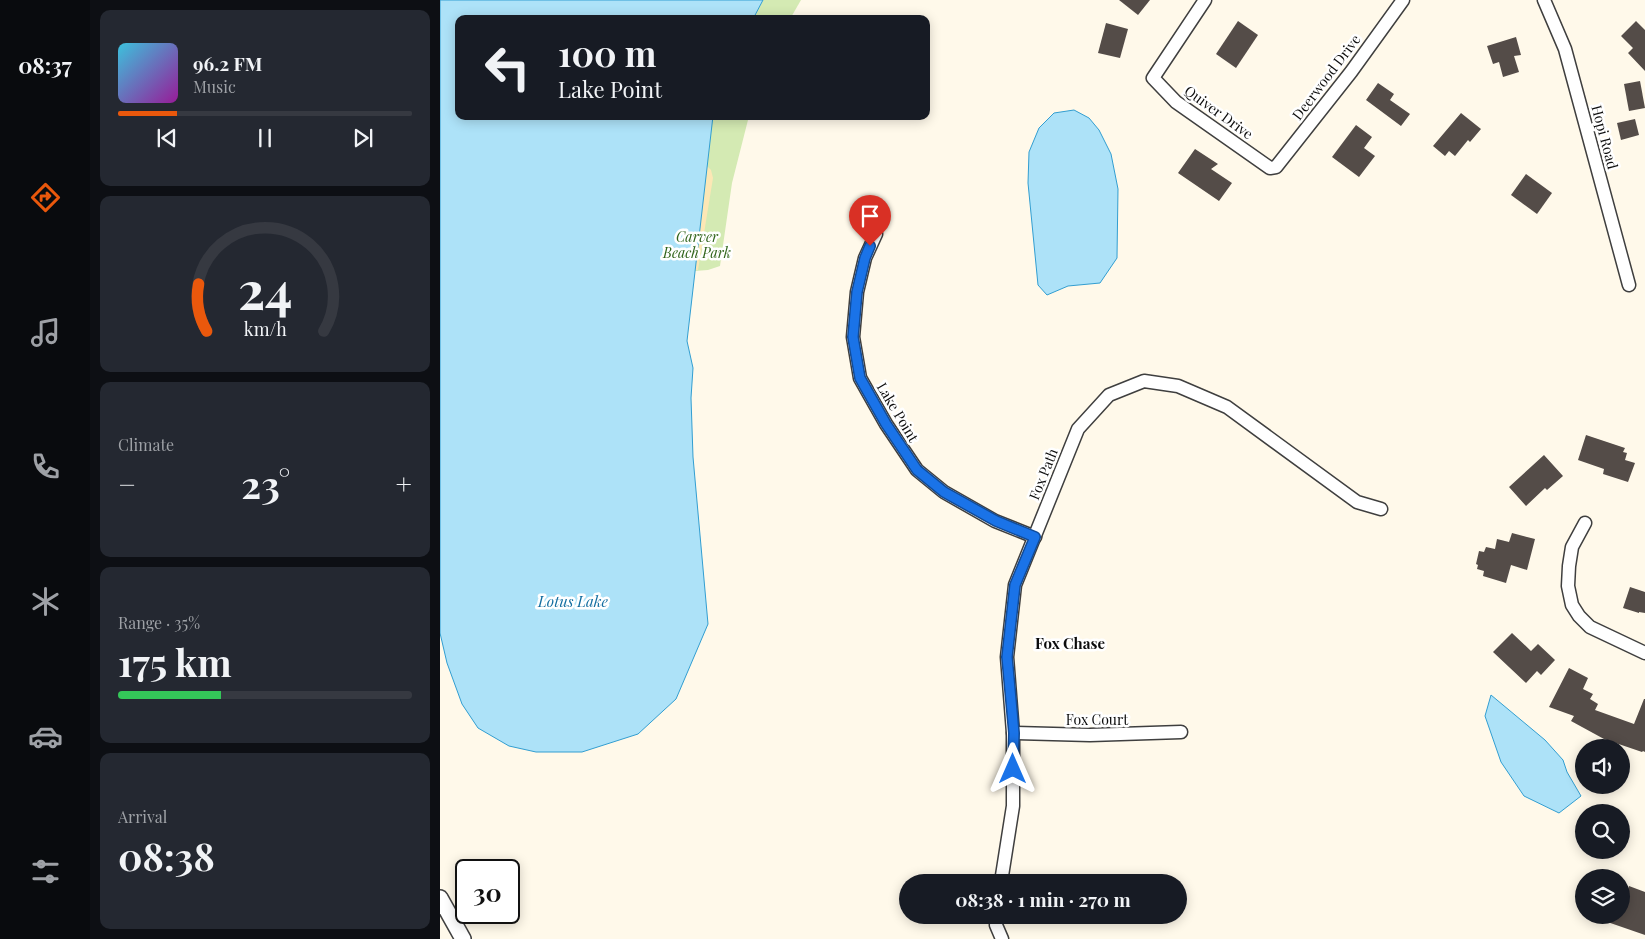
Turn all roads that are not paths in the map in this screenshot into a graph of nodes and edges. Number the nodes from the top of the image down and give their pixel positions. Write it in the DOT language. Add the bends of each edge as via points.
graph roads {
  1 [pos="1205,0"];
  2 [pos="1403,0"];
  3 [pos="1544,0"];
  4 [pos="1270,168"];
  5 [pos="876,234"];
  6 [pos="1629,285"];
  7 [pos="1381,509"];
  8 [pos="1585,523"];
  9 [pos="1035,537"];
  10 [pos="1645,653"];
  11 [pos="1181,732"];
  12 [pos="1014,733"];
  13 [pos="1002,874"];
  14 [pos="440,898"];
  15 [pos="996,924"];
  16 [pos="463,939"];
  17 [pos="1002,939"];
  1 -- 4 [label="street, Quiver Drive" via="1153,78 1176,102"];
  2 -- 4 [label="street, Deerwood Drive" via="1276,167"];
  3 -- 6 [label="street, Hopi Road" via="1565,49"];
  5 -- 9 [label="street, Lake Point" via="865,258 857,292 853,337 860,378 917,470 944,492 996,521"];
  7 -- 9 [label="street, Fox Path" via="1357,502 1227,407 1178,386 1144,381 1109,396 1078,429"];
  8 -- 10 [label="street" via="1572,547 1568,566 1572,605 1590,626"];
  9 -- 12 [label="street, Fox Path" via="1015,585 1007,657"];
  11 -- 12 [label="street, Fox Court"];
  12 -- 13 [label="street, Fox Path" via="1013,806"];
  14 -- 16 [label="street"];
  15 -- 17 [label="street"];
}
